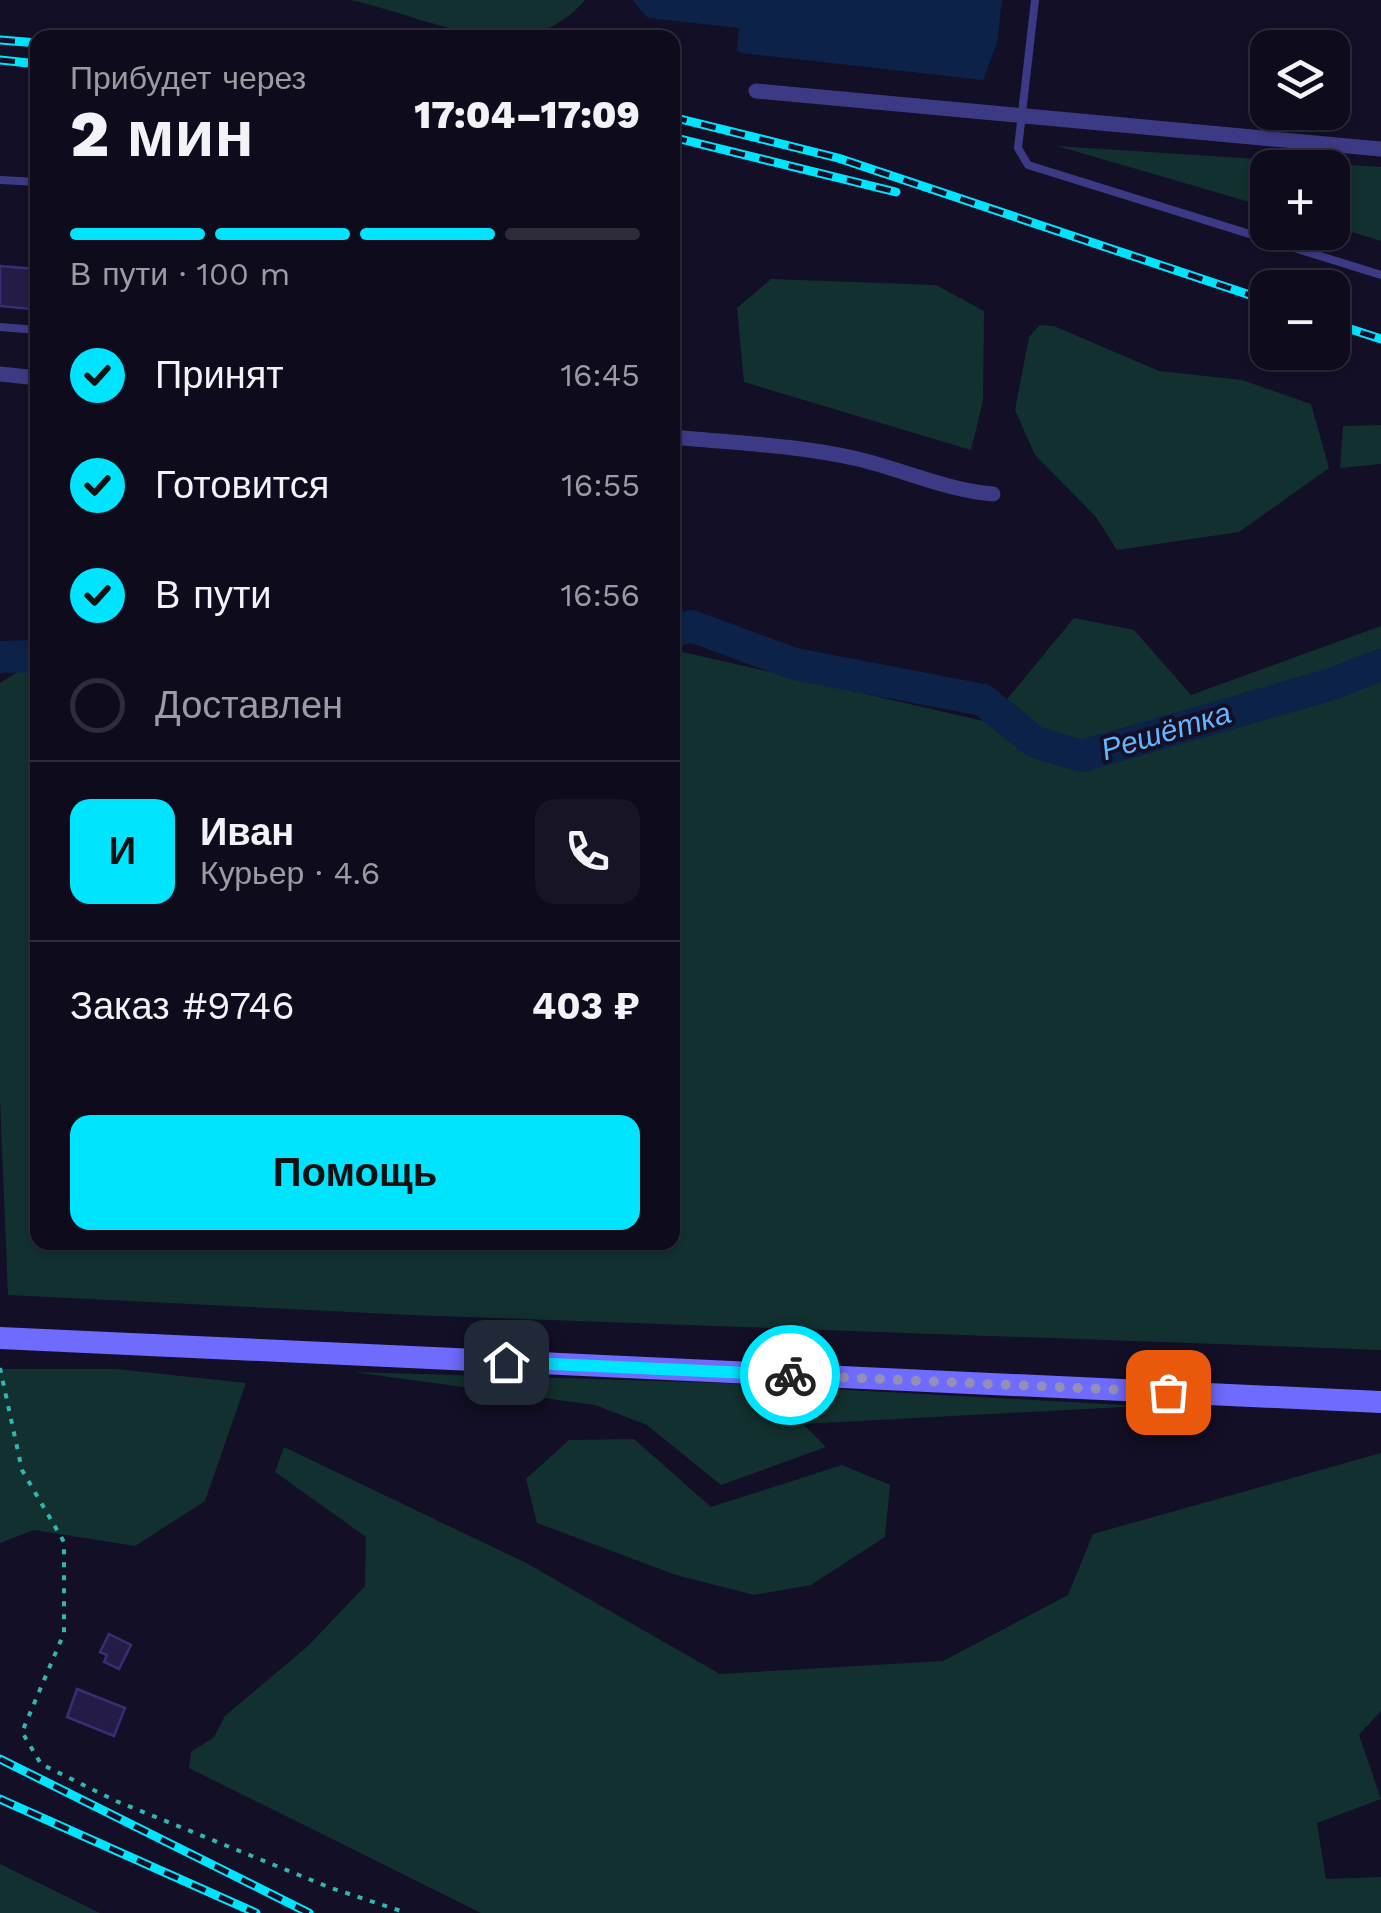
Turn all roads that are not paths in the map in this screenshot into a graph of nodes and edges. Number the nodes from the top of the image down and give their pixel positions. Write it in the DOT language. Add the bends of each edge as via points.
graph roads {
  1 [pos="1035,0"];
  2 [pos="756,92"];
  3 [pos="1022,118"];
  4 [pos="1381,149"];
  5 [pos="0,180"];
  6 [pos="30,182"];
  7 [pos="1381,275"];
  8 [pos="0,327"];
  9 [pos="30,329"];
  10 [pos="0,374"];
  11 [pos="30,377"];
  12 [pos="680,438"];
  13 [pos="994,494"];
  14 [pos="0,1338"];
  15 [pos="1381,1402"];
  1 -- 3 [label="lane"];
  2 -- 3 [label="street"];
  3 -- 4 [label="street"];
  3 -- 7 [label="lane" via="1021,157 1038,170"];
  5 -- 6 [label="lane"];
  8 -- 9 [label="lane"];
  10 -- 11 [label="street"];
  12 -- 13 [label="street" via="859,459 962,491"];
  14 -- 15 [label="street"];
}
